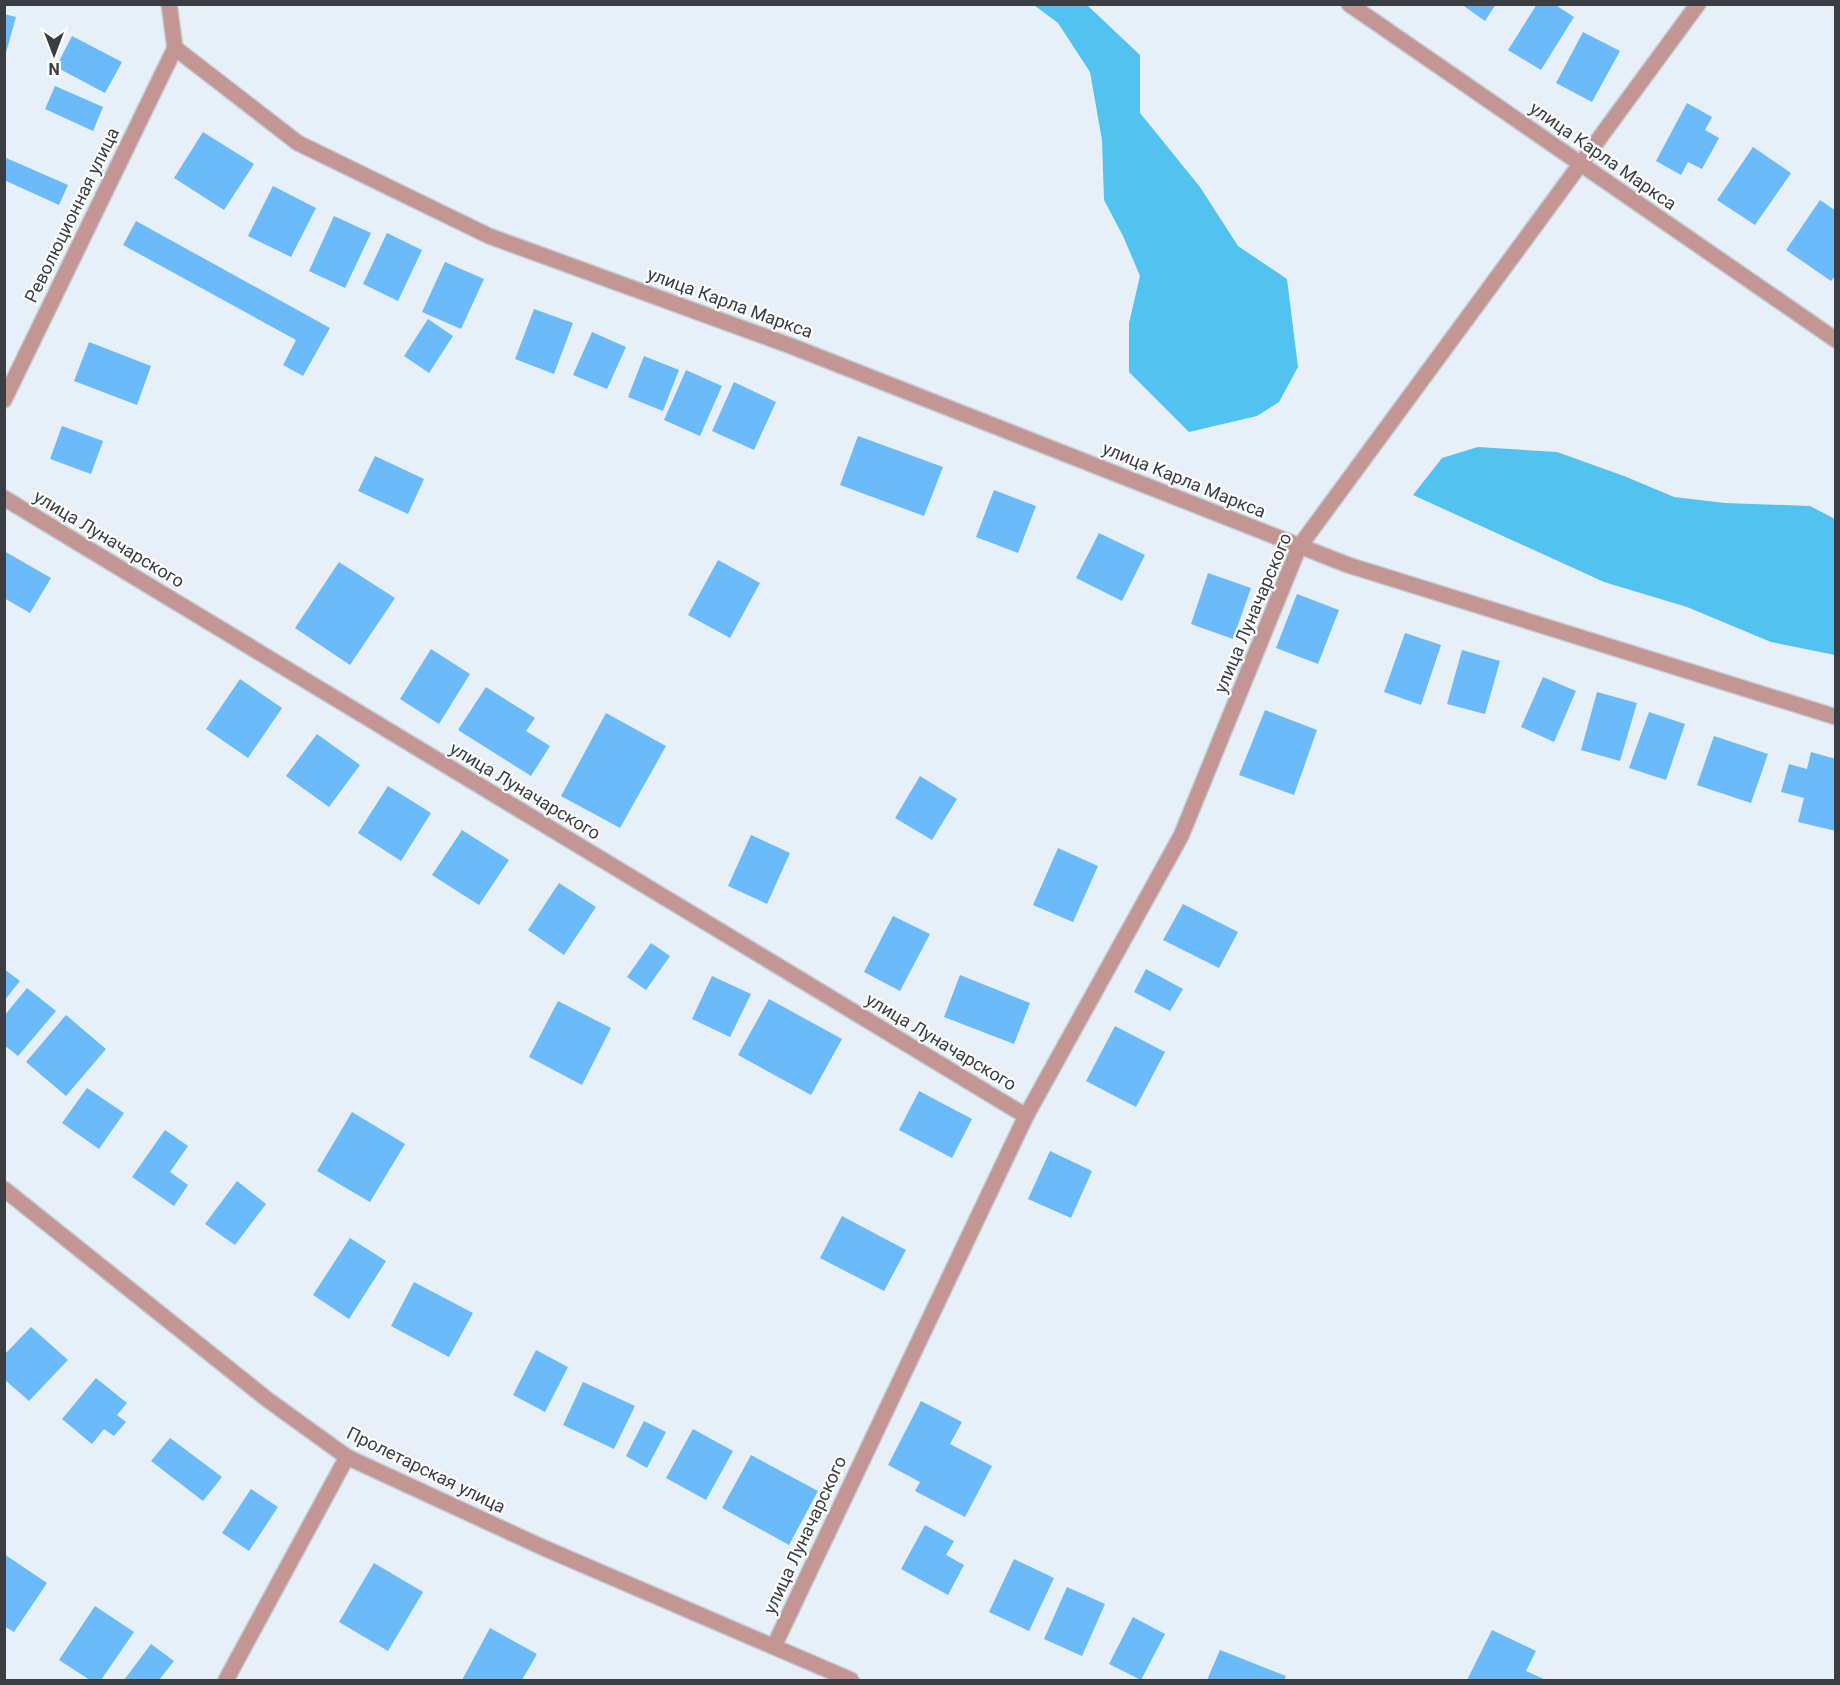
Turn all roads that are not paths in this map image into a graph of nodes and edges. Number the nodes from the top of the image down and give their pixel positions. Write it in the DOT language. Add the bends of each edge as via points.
graph roads {
  1 [pos="169,4"];
  2 [pos="1349,4"];
  3 [pos="1698,4"];
  4 [pos="175,48"];
  5 [pos="1581,165"];
  6 [pos="1836,340"];
  7 [pos="4,400"];
  8 [pos="4,498"];
  9 [pos="1299,547"];
  10 [pos="1836,717"];
  11 [pos="1026,1116"];
  12 [pos="4,1189"];
  13 [pos="347,1457"];
  14 [pos="774,1646"];
  15 [pos="226,1680"];
  16 [pos="851,1680"];
  1 -- 4 [label="street"];
  2 -- 5 [label="street, улица Карла Маркса"];
  3 -- 5 [label="street, улица Луначарского"];
  4 -- 7 [label="street, Революционная улица"];
  4 -- 9 [label="street, улица Карла Маркса" via="298,143 489,236 790,346"];
  5 -- 6 [label="street, улица Карла Маркса"];
  5 -- 9 [label="street, улица Луначарского"];
  8 -- 11 [label="street, улица Луначарского"];
  9 -- 10 [label="street, улица Карла Маркса"];
  9 -- 11 [label="street, улица Луначарского" via="1181,836"];
  11 -- 14 [label="street, улица Луначарского"];
  12 -- 13 [label="street, Пролетарская улица" via="268,1400"];
  13 -- 14 [label="street, Пролетарская улица" via="544,1548"];
  13 -- 15 [label="street"];
  14 -- 16 [label="street, Пролетарская улица"];
}
